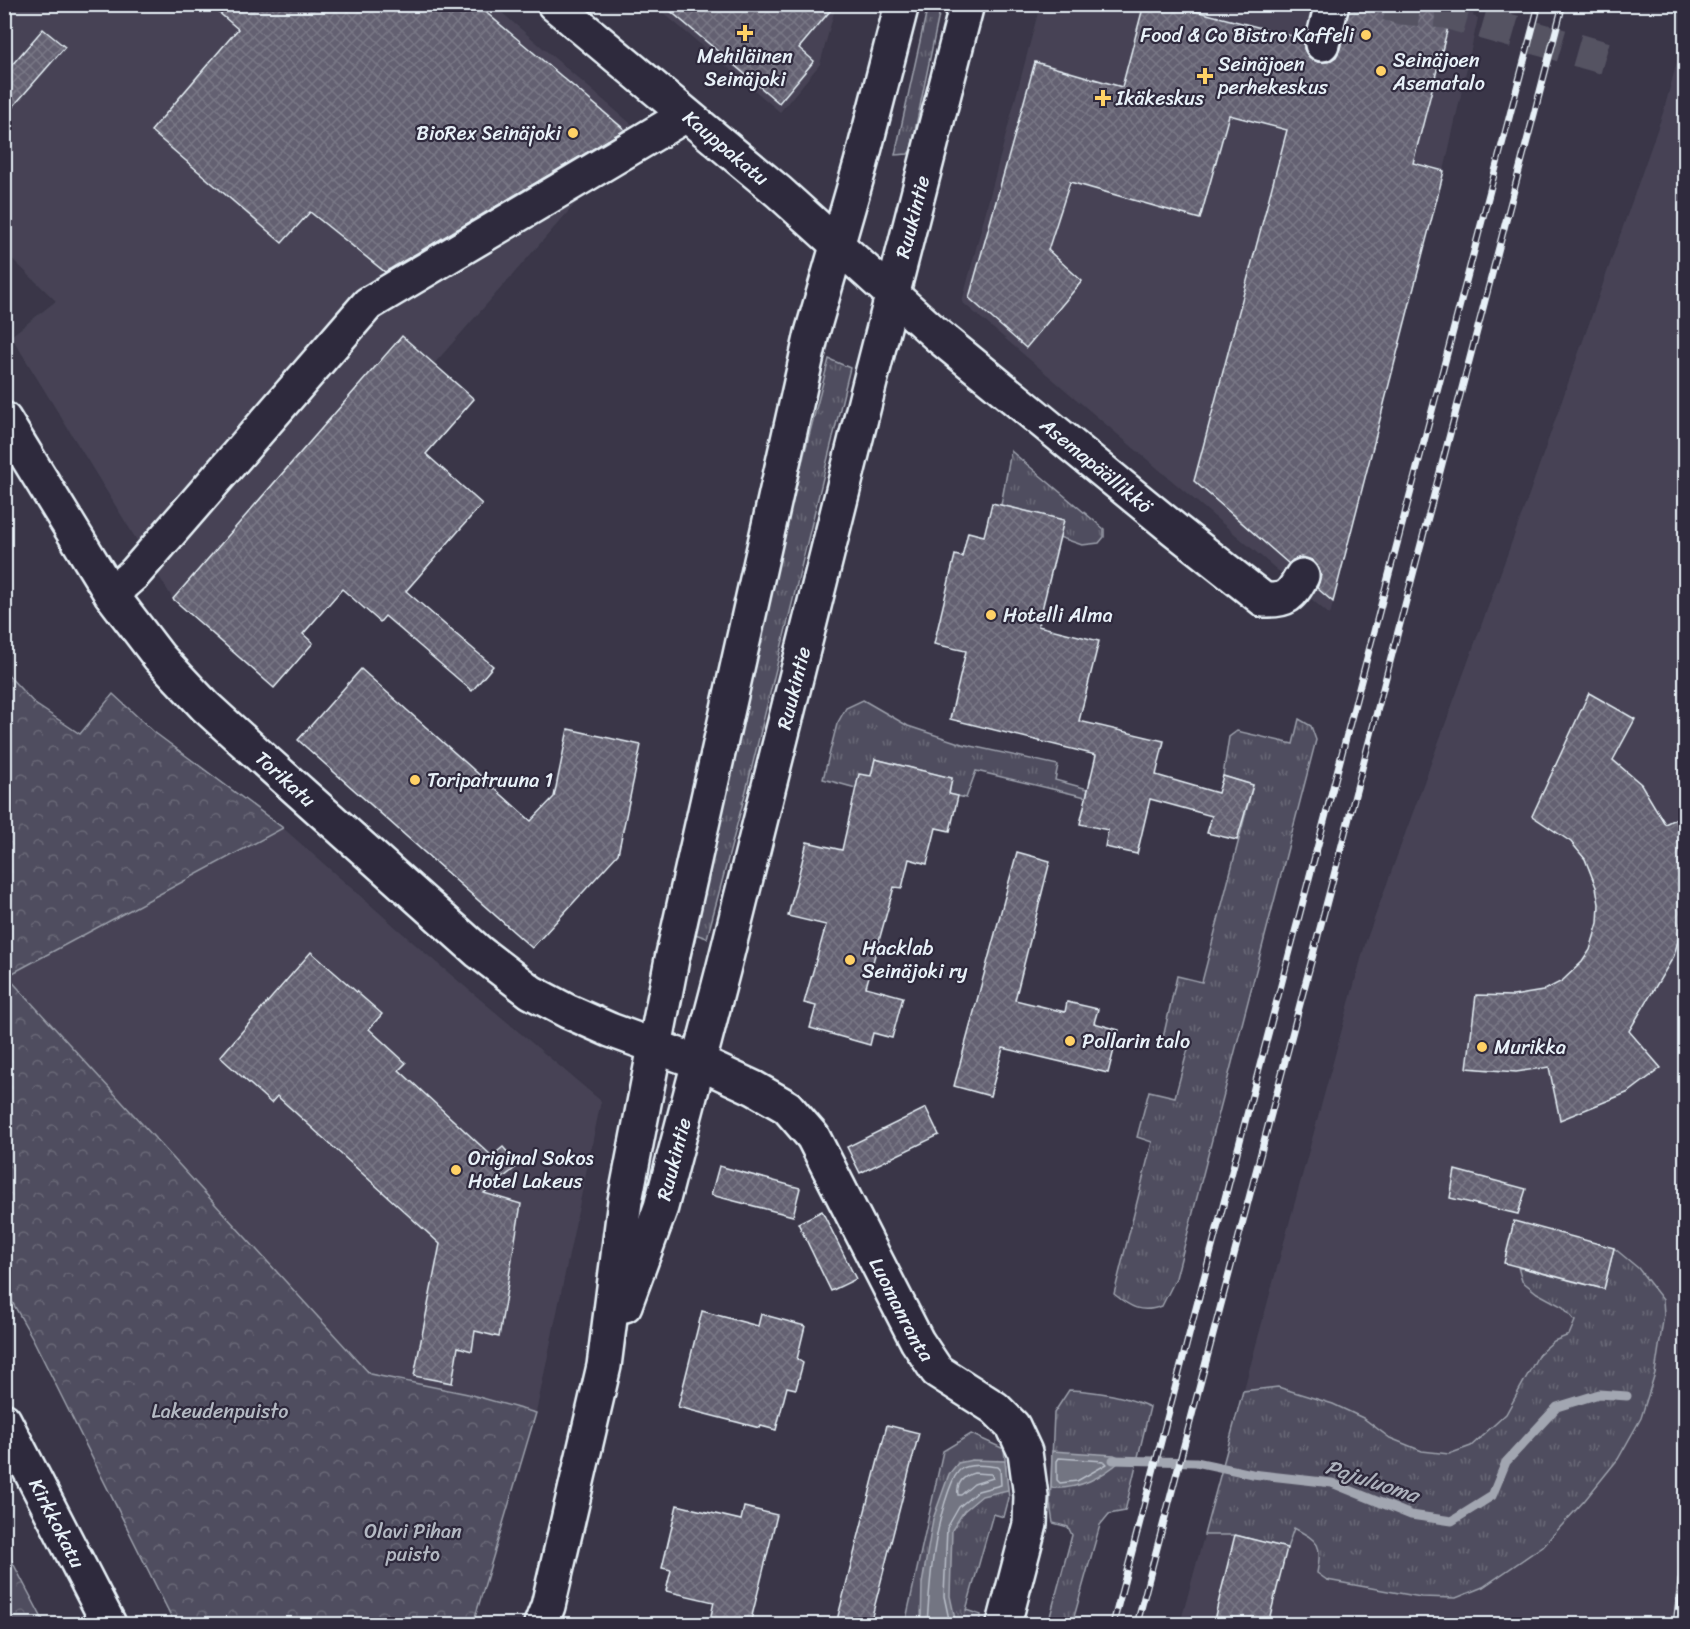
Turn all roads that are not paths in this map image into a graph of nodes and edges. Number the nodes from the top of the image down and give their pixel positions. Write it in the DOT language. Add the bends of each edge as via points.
graph roads {
  1 [pos="554,4"];
  2 [pos="902,4"];
  3 [pos="968,4"];
  4 [pos="1332,4"];
  5 [pos="1322,44"];
  6 [pos="686,115"];
  7 [pos="837,246"];
  8 [pos="894,297"];
  9 [pos="4,419"];
  10 [pos="1302,576"];
  11 [pos="111,594"];
  12 [pos="655,1045"];
  13 [pos="698,1062"];
  14 [pos="604,1366"];
  15 [pos="4,1420"];
  16 [pos="545,1618"];
  17 [pos="110,1624"];
  18 [pos="1004,1624"];
  1 -- 6 [label="street, Kauppakatu"];
  2 -- 7 [label="street, Ruukintie"];
  3 -- 8 [label="street, Ruukintie"];
  4 -- 5 [label="street"];
  6 -- 7 [label="street, Kauppakatu"];
  6 -- 11 [label="street" via="368,304 135,573"];
  7 -- 8 [label="street, Kauppakatu"];
  7 -- 12 [label="street, Ruukintie" via="812,333"];
  8 -- 10 [label="street, Asemapäällikkö" via="1263,600 1280,600 1293,593"];
  8 -- 13 [label="street, Ruukintie"];
  9 -- 11 [label="street, Torikatu"];
  11 -- 12 [label="street, Torikatu" via="159,657 205,706 479,952 540,997 610,1030"];
  12 -- 13 [label="street, Torikatu"];
  12 -- 14 [label="street, Ruukintie" via="626,1201"];
  13 -- 14 [label="street, Ruukintie" via="661,1207"];
  13 -- 18 [label="street, Luomanranta" via="787,1107 807,1130 923,1351 937,1371 995,1408 1013,1426 1025,1452 1030,1524"];
  14 -- 16 [label="street, Ruukintie"];
  15 -- 17 [label="street, Kirkkokatu"];
}
